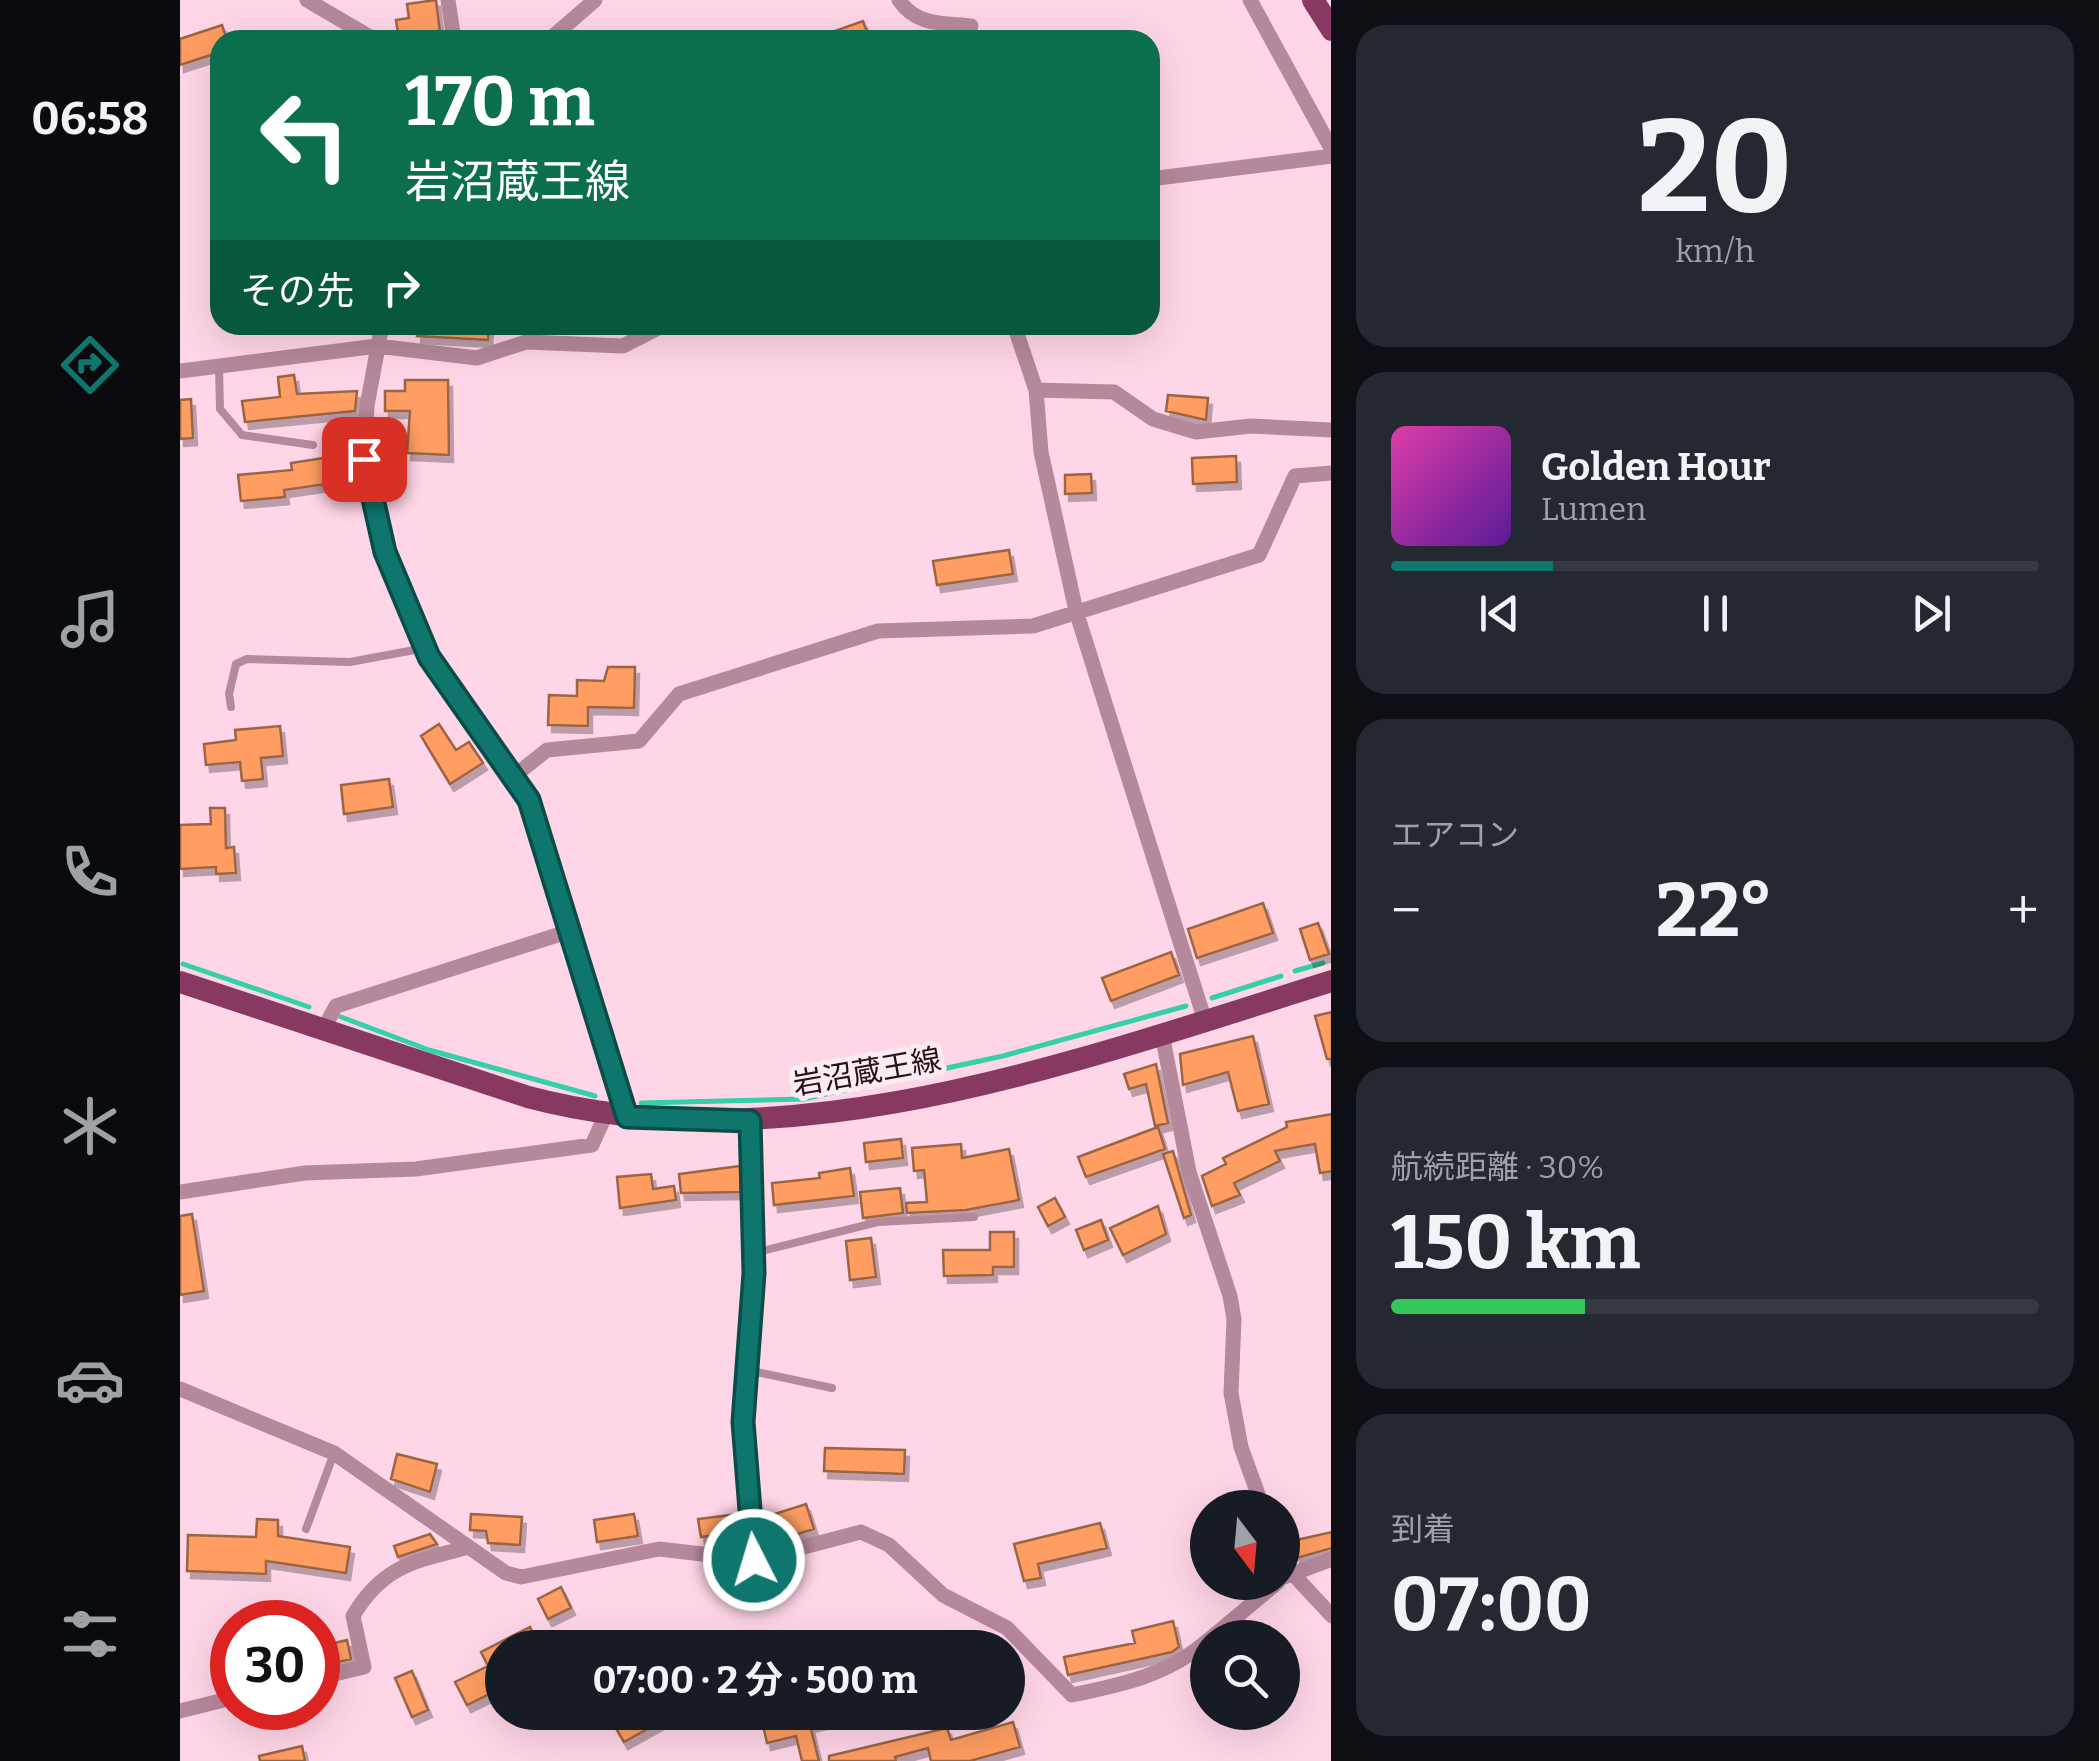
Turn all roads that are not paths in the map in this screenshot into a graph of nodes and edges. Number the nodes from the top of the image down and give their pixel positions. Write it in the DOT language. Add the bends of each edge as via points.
graph roads {
  1 [pos="307,0"];
  2 [pos="448,0"];
  3 [pos="595,0"];
  4 [pos="899,0"];
  5 [pos="1250,0"];
  6 [pos="1313,0"];
  7 [pos="971,26"];
  8 [pos="1331,28"];
  9 [pos="358,30"];
  10 [pos="452,30"];
  11 [pos="560,30"];
  12 [pos="1331,151"];
  13 [pos="1331,153"];
  14 [pos="1160,178"];
  15 [pos="380,335"];
  16 [pos="649,335"];
  17 [pos="1017,335"];
  18 [pos="377,346"];
  19 [pos="219,366"];
  20 [pos="180,371"];
  21 [pos="1036,390"];
  22 [pos="1331,430"];
  23 [pos="313,445"];
  24 [pos="1331,473"];
  25 [pos="1076,612"];
  26 [pos="425,648"];
  27 [pos="231,707"];
  28 [pos="513,777"];
  29 [pos="570,931"];
  30 [pos="1331,981"];
  31 [pos="180,982"];
  32 [pos="1205,1021"];
  33 [pos="323,1030"];
  34 [pos="1162,1034"];
  35 [pos="617,1116"];
  36 [pos="750,1121"];
  37 [pos="180,1192"];
  38 [pos="974,1217"];
  39 [pos="754,1253"];
  40 [pos="747,1370"];
  41 [pos="832,1388"];
  42 [pos="180,1389"];
  43 [pos="334,1454"];
  44 [pos="1257,1490"];
  45 [pos="306,1529"];
  46 [pos="469,1547"];
  47 [pos="1331,1559"];
  48 [pos="754,1560"];
  49 [pos="1300,1572"];
  50 [pos="1300,1591"];
  51 [pos="1257,1600"];
  52 [pos="1331,1615"];
  53 [pos="1232,1620"];
  54 [pos="1190,1656"];
  55 [pos="340,1673"];
  56 [pos="210,1703"];
  57 [pos="180,1710"];
  1 -- 9 [label="street"];
  2 -- 10 [label="street"];
  3 -- 11 [label="street"];
  4 -- 7 [label="street" via="909,15 925,21"];
  5 -- 12 [label="street"];
  6 -- 8 [label="main road"];
  13 -- 14 [label="street"];
  15 -- 18 [label="street"];
  16 -- 18 [label="street" via="623,346 526,342 477,358"];
  17 -- 21 [label="street"];
  18 -- 19 [label="street"];
  18 -- 26 [label="street" via="364,459 374,519"];
  19 -- 20 [label="street"];
  19 -- 23 [label="lane" via="220,409 242,436"];
  21 -- 22 [label="street" via="1114,392 1153,419 1196,432 1251,426"];
  21 -- 25 [label="street" via="1041,452"];
  24 -- 25 [label="street" via="1294,476 1259,555"];
  25 -- 28 [label="street" via="1032,626 878,631 679,694 639,741 546,750"];
  25 -- 32 [label="street"];
  26 -- 27 [label="lane" via="350,662 247,658 236,664"];
  26 -- 28 [label="street"];
  28 -- 29 [label="street" via="529,800"];
  29 -- 33 [label="street" via="336,1006"];
  29 -- 35 [label="street"];
  30 -- 32 [label="main road, 岩沼蔵王線"];
  31 -- 33 [label="main road, 岩沼蔵王線"];
  32 -- 34 [label="main road, 岩沼蔵王線"];
  33 -- 35 [label="main road, 岩沼蔵王線" via="528,1098"];
  34 -- 36 [label="main road, 岩沼蔵王線" via="922,1095"];
  34 -- 44 [label="street" via="1189,1172 1230,1296 1231,1392"];
  35 -- 36 [label="main road, 岩沼蔵王線"];
  35 -- 37 [label="street" via="592,1144"];
  36 -- 39 [label="street"];
  38 -- 39 [label="lane" via="878,1222"];
  39 -- 40 [label="street"];
  40 -- 41 [label="lane"];
  40 -- 48 [label="street" via="743,1422"];
  42 -- 43 [label="street"];
  43 -- 45 [label="lane"];
  43 -- 46 [label="street"];
  46 -- 48 [label="street" via="522,1578 658,1549"];
  46 -- 55 [label="street" via="398,1567 379,1582 353,1616 364,1667"];
  47 -- 49 [label="street"];
  48 -- 54 [label="street" via="843,1534 878,1536 944,1595 1021,1639 1072,1695 1160,1672"];
  50 -- 52 [label="street"];
  51 -- 53 [label="street"];
  56 -- 57 [label="street"];
}
